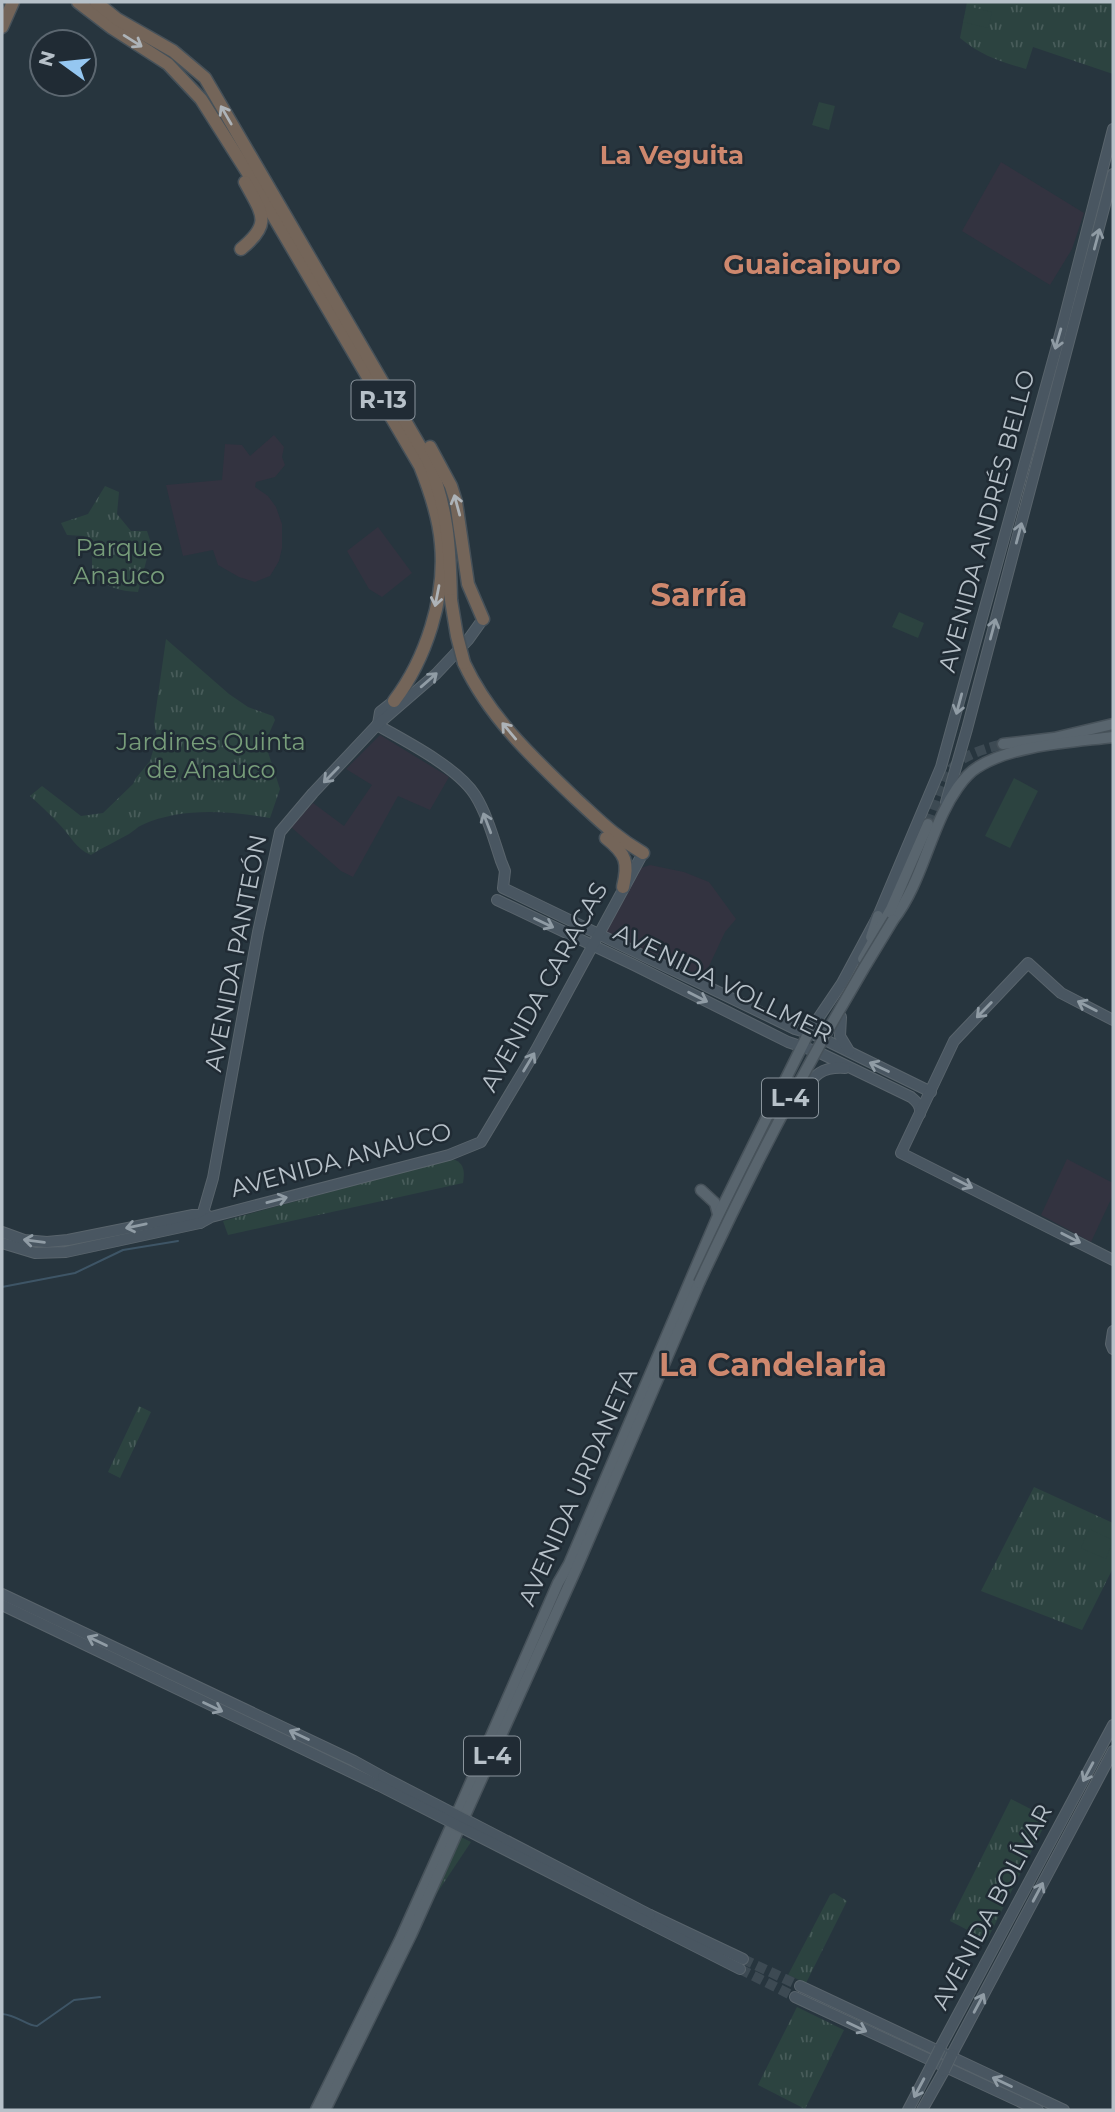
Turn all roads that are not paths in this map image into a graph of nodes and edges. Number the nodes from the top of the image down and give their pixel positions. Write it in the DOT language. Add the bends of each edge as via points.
graph roads {
  1 [pos="13,2"];
  2 [pos="78,2"];
  3 [pos="96,2"];
  4 [pos="2,27"];
  5 [pos="216,122"];
  6 [pos="1113,130"];
  7 [pos="1113,174"];
  8 [pos="241,249"];
  9 [pos="398,406"];
  10 [pos="483,619"];
  11 [pos="394,701"];
  12 [pos="1113,724"];
  13 [pos="377,725"];
  14 [pos="1113,737"];
  15 [pos="1003,744"];
  16 [pos="555,781"];
  17 [pos="943,813"];
  18 [pos="928,824"];
  19 [pos="643,853"];
  20 [pos="623,887"];
  21 [pos="497,900"];
  22 [pos="878,916"];
  23 [pos="600,933"];
  24 [pos="593,945"];
  25 [pos="863,960"];
  26 [pos="841,1017"];
  27 [pos="1113,1020"];
  28 [pos="808,1032"];
  29 [pos="801,1046"];
  30 [pos="855,1056"];
  31 [pos="794,1060"];
  32 [pos="849,1068"];
  33 [pos="931,1092"];
  34 [pos="794,1103"];
  35 [pos="919,1115"];
  36 [pos="481,1142"];
  37 [pos="701,1189"];
  38 [pos="205,1218"];
  39 [pos="717,1218"];
  40 [pos="730,1225"];
  41 [pos="2,1231"];
  42 [pos="2,1243"];
  43 [pos="1113,1260"];
  44 [pos="695,1278"];
  45 [pos="1112,1333"];
  46 [pos="1113,1349"];
  47 [pos="2,1594"];
  48 [pos="9,1605"];
  49 [pos="40,1619"];
  50 [pos="1113,1725"];
  51 [pos="1113,1751"];
  52 [pos="380,1781"];
  53 [pos="458,1821"];
  54 [pos="741,1964"];
  55 [pos="800,1986"];
  56 [pos="796,1997"];
  57 [pos="316,2110"];
  58 [pos="325,2110"];
  59 [pos="908,2110"];
  60 [pos="922,2110"];
  61 [pos="1038,2110"];
  62 [pos="1063,2110"];
  1 -- 4 [label="highway"];
  2 -- 5 [label="highway, R-13, one-way" via="168,64"];
  9 -- 3 [label="highway, R-13, one-way" via="205,78 173,51"];
  5 -- 8 [label="highway" via="261,216 257,236"];
  5 -- 11 [label="highway, R-13, one-way" via="410,445 432,496 441,543 438,595 416,667"];
  6 -- 22 [label="main road, AVENIDA ANDRÉS BELLO, one-way" via="948,745"];
  17 -- 7 [label="main road, AVENIDA ANDRÉS BELLO, one-way"];
  10 -- 9 [label="highway, R-13, one-way" via="468,584 460,517 451,486 432,450"];
  16 -- 9 [label="highway, R-13, one-way, bridge" via="485,702 464,663 452,600 444,504 428,460"];
  13 -- 10 [label="main road, R-13, one-way" via="436,674"];
  11 -- 13 [label="main road, R-13" via="380,712"];
  12 -- 15 [label="main road"];
  23 -- 13 [label="main road, AVENIDA VOLLMER, one-way" via="503,888 505,871 470,788 455,772"];
  13 -- 38 [label="main road, AVENIDA PANTEÓN / R-13, one-way" via="280,831"];
  14 -- 17 [label="main road, L-4" via="1002,755 976,768"];
  16 -- 19 [label="highway, R-13" via="608,831"];
  16 -- 20 [label="highway, R-13" via="622,852 626,867"];
  17 -- 44 [label="main road, AVENIDA ANDRÉS BELLO / L-4, bridge" via="905,905 817,1046"];
  18 -- 25 [label="main road, L-4"];
  19 -- 20 [label="main road, AVENIDA CARACAS / R-13"];
  20 -- 23 [label="main road, AVENIDA CARACAS / R-13"];
  21 -- 24 [label="main road, AVENIDA VOLLMER, one-way"];
  22 -- 25 [label="main road, L-4"];
  22 -- 28 [label="main road" via="842,983"];
  23 -- 24 [label="main road, AVENIDA CARACAS / R-13"];
  23 -- 28 [label="main road, AVENIDA VOLLMER"];
  24 -- 29 [label="main road, AVENIDA VOLLMER, one-way"];
  36 -- 24 [label="main road, AVENIDA CARACAS / R-13, one-way"];
  25 -- 44 [label="main road, L-4" via="789,1084"];
  26 -- 30 [label="main road" via="840,1036"];
  27 -- 33 [label="main road, one-way" via="1061,993 1028,963 954,1041"];
  28 -- 29 [label="main road, L-4"];
  28 -- 30 [label="main road, AVENIDA VOLLMER"];
  29 -- 31 [label="main road, L-4"];
  29 -- 32 [label="main road, AVENIDA VOLLMER"];
  33 -- 30 [label="main road, AVENIDA VOLLMER, one-way"];
  31 -- 34 [label="main road, L-4" via="805,1055 812,1064"];
  31 -- 39 [label="main road, L-4"];
  32 -- 34 [label="main road" via="817,1073"];
  32 -- 35 [label="main road, AVENIDA VOLLMER" via="911,1097"];
  33 -- 35 [label="main road"];
  35 -- 43 [label="main road, one-way" via="901,1153"];
  38 -- 36 [label="main road, AVENIDA ANAUCO / R-13, one-way" via="449,1155"];
  37 -- 39 [label="main road" via="715,1203"];
  38 -- 41 [label="main road, AVENIDA ANAUCO / R-13, one-way" via="47,1242 24,1240"];
  38 -- 42 [label="main road, AVENIDA ANAUCO / R-13" via="58,1253 35,1253"];
  39 -- 40 [label="main road" via="730,1210"];
  39 -- 44 [label="main road, L-4"];
  44 -- 53 [label="main road, AVENIDA URDANETA / L-4" via="577,1567"];
  45 -- 46 [label="main road"];
  47 -- 48 [label="main road"];
  48 -- 49 [label="main road"];
  49 -- 52 [label="main road, one-way" via="348,1773"];
  52 -- 49 [label="main road, one-way" via="354,1761"];
  50 -- 59 [label="main road, AVENIDA BOLÍVAR, one-way, bridge"];
  60 -- 51 [label="main road, AVENIDA BOLÍVAR, one-way, bridge"];
  52 -- 54 [label="main road, bridge"];
  53 -- 57 [label="main road, AVENIDA URDANETA / L-4"];
  53 -- 58 [label="main road, AVENIDA URDANETA / L-4" via="402,1954"];
  62 -- 55 [label="main road, one-way"];
  56 -- 61 [label="main road, one-way"];
}
